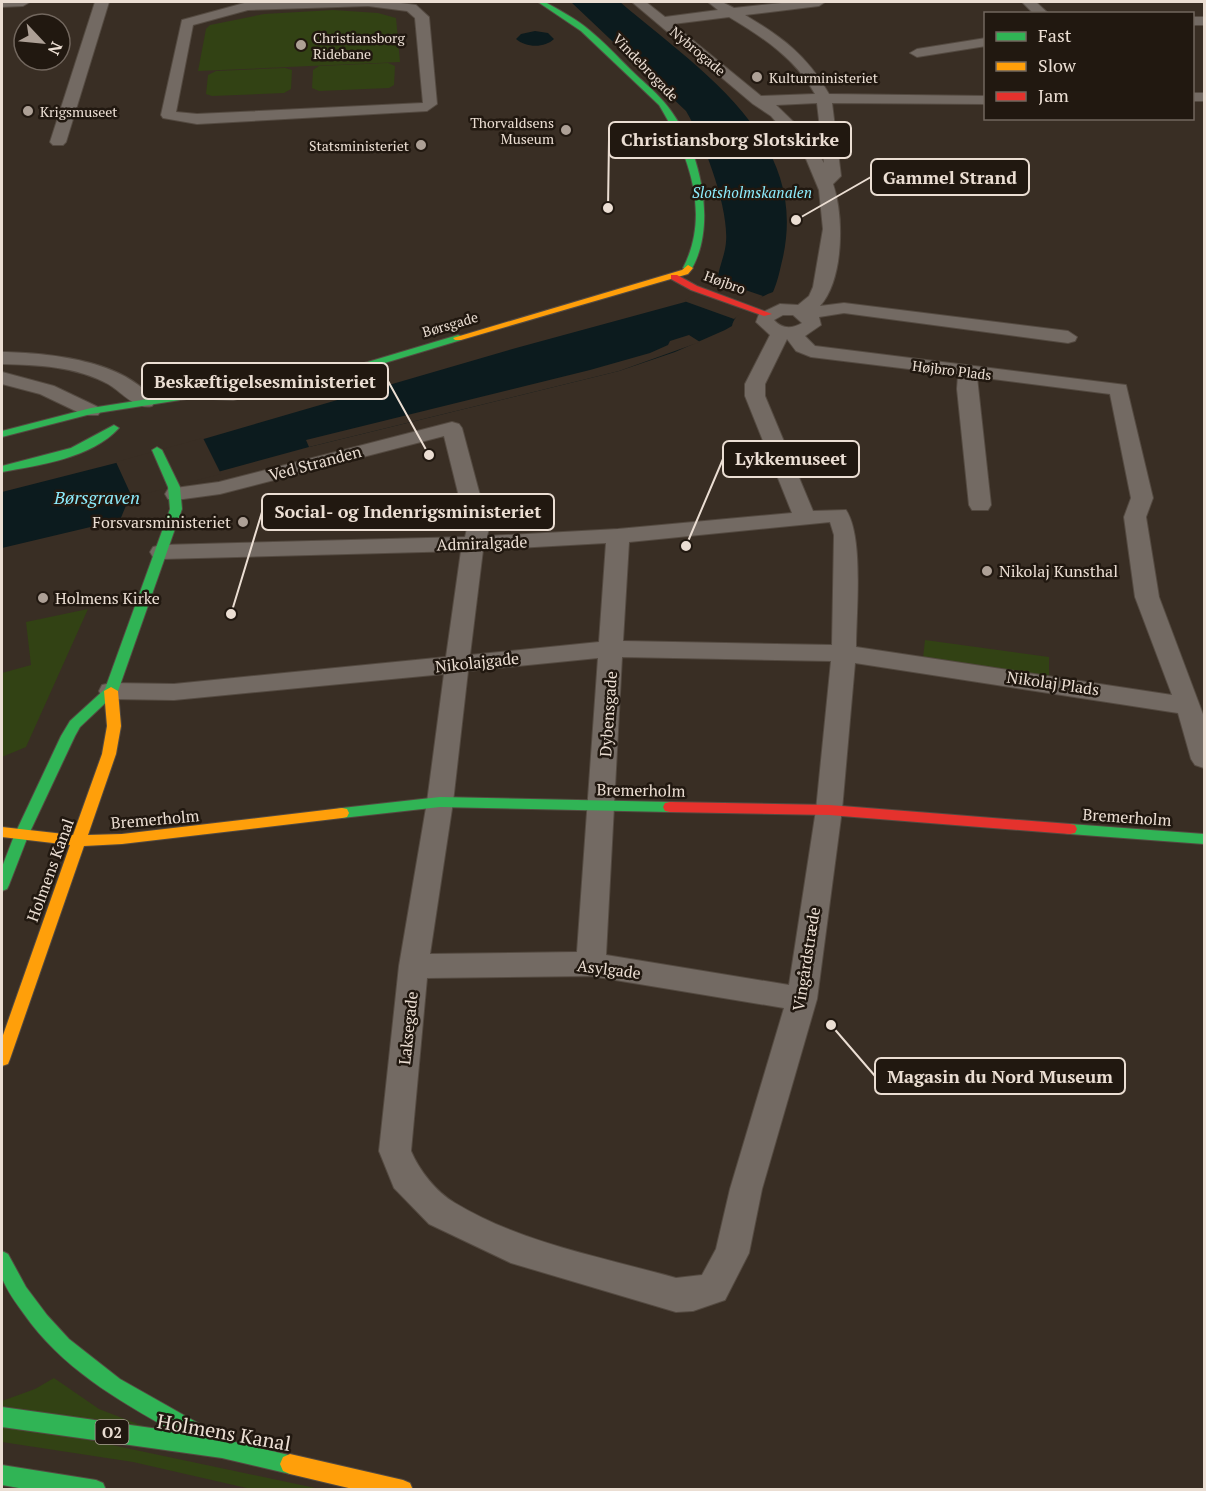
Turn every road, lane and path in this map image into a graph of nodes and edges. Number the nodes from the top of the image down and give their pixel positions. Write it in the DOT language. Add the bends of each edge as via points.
graph roads {
  1 [pos="23,2"];
  2 [pos="102,2"];
  3 [pos="542,2"];
  4 [pos="639,2"];
  5 [pos="714,2"];
  6 [pos="819,2"];
  7 [pos="1029,2"];
  8 [pos="2,3"];
  9 [pos="305,3"];
  10 [pos="732,11"];
  11 [pos="1041,12"];
  12 [pos="662,21"];
  13 [pos="984,42"];
  14 [pos="917,53"];
  15 [pos="824,98"];
  16 [pos="984,100"];
  17 [pos="758,101"];
  18 [pos="58,142"];
  19 [pos="825,182"];
  20 [pos="674,277"];
  21 [pos="804,312"];
  22 [pos="767,314"];
  23 [pos="787,332"];
  24 [pos="1068,337"];
  25 [pos="2,358"];
  26 [pos="29,358"];
  27 [pos="69,364"];
  28 [pos="968,372"];
  29 [pos="4,375"];
  30 [pos="35,386"];
  31 [pos="233,396"];
  32 [pos="148,407"];
  33 [pos="211,410"];
  34 [pos="92,411"];
  35 [pos="452,428"];
  36 [pos="120,429"];
  37 [pos="2,434"];
  38 [pos="73,436"];
  39 [pos="164,437"];
  40 [pos="2,469"];
  41 [pos="175,490"];
  42 [pos="980,505"];
  43 [pos="805,518"];
  44 [pos="618,536"];
  45 [pos="473,544"];
  46 [pos="161,552"];
  47 [pos="613,649"];
  48 [pos="844,653"];
  49 [pos="456,664"];
  50 [pos="111,691"];
  51 [pos="1189,706"];
  52 [pos="1204,759"];
  53 [pos="440,802"];
  54 [pos="601,806"];
  55 [pos="829,810"];
  56 [pos="2,832"];
  57 [pos="21,836"];
  58 [pos="1204,839"];
  59 [pos="78,841"];
  60 [pos="2,885"];
  61 [pos="591,964"];
  62 [pos="414,966"];
  63 [pos="802,999"];
  64 [pos="2,1059"];
  65 [pos="2,1260"];
  66 [pos="713,1288"];
  67 [pos="2,1417"];
  68 [pos="222,1448"];
  69 [pos="2,1475"];
  70 [pos="96,1490"];
  71 [pos="403,1490"];
  1 -- 8 [label="street"];
  2 -- 18 [label="street"];
  3 -- 20 [label="street, Vindebrogade" via="588,31 672,117 693,171 701,212 693,264"];
  4 -- 12 [label="street, Nybrogade"];
  5 -- 10 [label="street"];
  6 -- 10 [label="street"];
  7 -- 11 [label="street"];
  9 -- 9 [label="street" via="234,8 187,23 168,116 197,119 420,109 430,104 422,17 416,10 368,2"];
  10 -- 12 [label="street"];
  10 -- 15 [label="street" via="792,53"];
  12 -- 17 [label="street, Nybrogade"];
  13 -- 14 [label="street"];
  15 -- 16 [label="street"];
  15 -- 17 [label="street"];
  15 -- 19 [label="street" via="833,163 832,176"];
  17 -- 19 [label="street, Nybrogade" via="769,105 794,129 812,153"];
  19 -- 21 [label="street, Nybrogade" via="832,211 828,263 818,298"];
  20 -- 22 [label="street, Højbro" via="700,291"];
  20 -- 31 [label="street, Børsgade" via="364,366"];
  21 -- 22 [label="street" via="780,309"];
  21 -- 23 [label="street, Nybrogade" via="812,325"];
  21 -- 24 [label="street" via="844,308"];
  22 -- 23 [label="street, Højbro Plads" via="767,326"];
  23 -- 28 [label="street, Højbro Plads" via="811,351"];
  23 -- 43 [label="street" via="755,384 755,396"];
  25 -- 26 [label="street"];
  26 -- 27 [label="street"];
  26 -- 29 [label="street"];
  27 -- 30 [label="street" via="44,372"];
  27 -- 32 [label="street" via="120,382"];
  28 -- 42 [label="street"];
  28 -- 51 [label="street, Højbro Plads" via="1119,389 1142,498 1135,517 1147,597"];
  29 -- 30 [label="street"];
  30 -- 34 [label="street"];
  31 -- 32 [label="street, Børsgade" via="193,395"];
  31 -- 33 [label="street, Børsgade"];
  32 -- 34 [label="street, Børsgade"];
  34 -- 36 [label="street"];
  34 -- 37 [label="street, Børsgade"];
  35 -- 41 [label="street, Ved Stranden" via="220,488"];
  35 -- 45 [label="street, Laksegade" via="478,529"];
  36 -- 38 [label="street"];
  36 -- 40 [label="street" via="83,450"];
  39 -- 41 [label="street" via="152,449"];
  41 -- 46 [label="street, Holmens Kanal" via="176,510"];
  43 -- 44 [label="street, Admiralgade"];
  43 -- 48 [label="street, Admiralgade" via="838,515 845,535"];
  44 -- 45 [label="street, Admiralgade"];
  44 -- 47 [label="street, Dybensgade"];
  45 -- 46 [label="street, Admiralgade"];
  45 -- 49 [label="street, Laksegade"];
  46 -- 50 [label="street, Holmens Kanal"];
  47 -- 48 [label="street, Nikolajgade"];
  47 -- 49 [label="street, Nikolajgade"];
  47 -- 54 [label="street, Dybensgade"];
  48 -- 51 [label="street, Nikolaj Plads"];
  48 -- 55 [label="street, Vingårdstræde"];
  49 -- 50 [label="street, Nikolajgade" via="174,692"];
  49 -- 53 [label="street, Laksegade"];
  50 -- 57 [label="street, Holmens Kanal" via="75,724"];
  50 -- 59 [label="street, Holmens Kanal" via="114,739"];
  51 -- 52 [label="street"];
  53 -- 54 [label="street, Bremerholm"];
  53 -- 59 [label="street, Bremerholm" via="166,836"];
  53 -- 62 [label="street, Laksegade"];
  54 -- 55 [label="street, Bremerholm"];
  54 -- 61 [label="street, Dybensgade"];
  55 -- 58 [label="street, Bremerholm"];
  55 -- 63 [label="street, Vingårdstræde"];
  56 -- 57 [label="street, Bremerholm"];
  57 -- 59 [label="street, Bremerholm"];
  57 -- 60 [label="street, Holmens Kanal"];
  59 -- 64 [label="street, Holmens Kanal"];
  61 -- 62 [label="street, Asylgade"];
  61 -- 63 [label="street, Asylgade"];
  62 -- 66 [label="street, Laksegade" via="395,1151 406,1178 441,1213 511,1247 676,1294"];
  63 -- 66 [label="street, Vingårdstræde" via="746,1190 732,1253"];
  65 -- 68 [label="street" via="32,1317 70,1354 106,1383"];
  67 -- 68 [label="street, Holmens Kanal / O2"];
  68 -- 71 [label="street, Holmens Kanal / O2"];
  69 -- 70 [label="street"];
}
